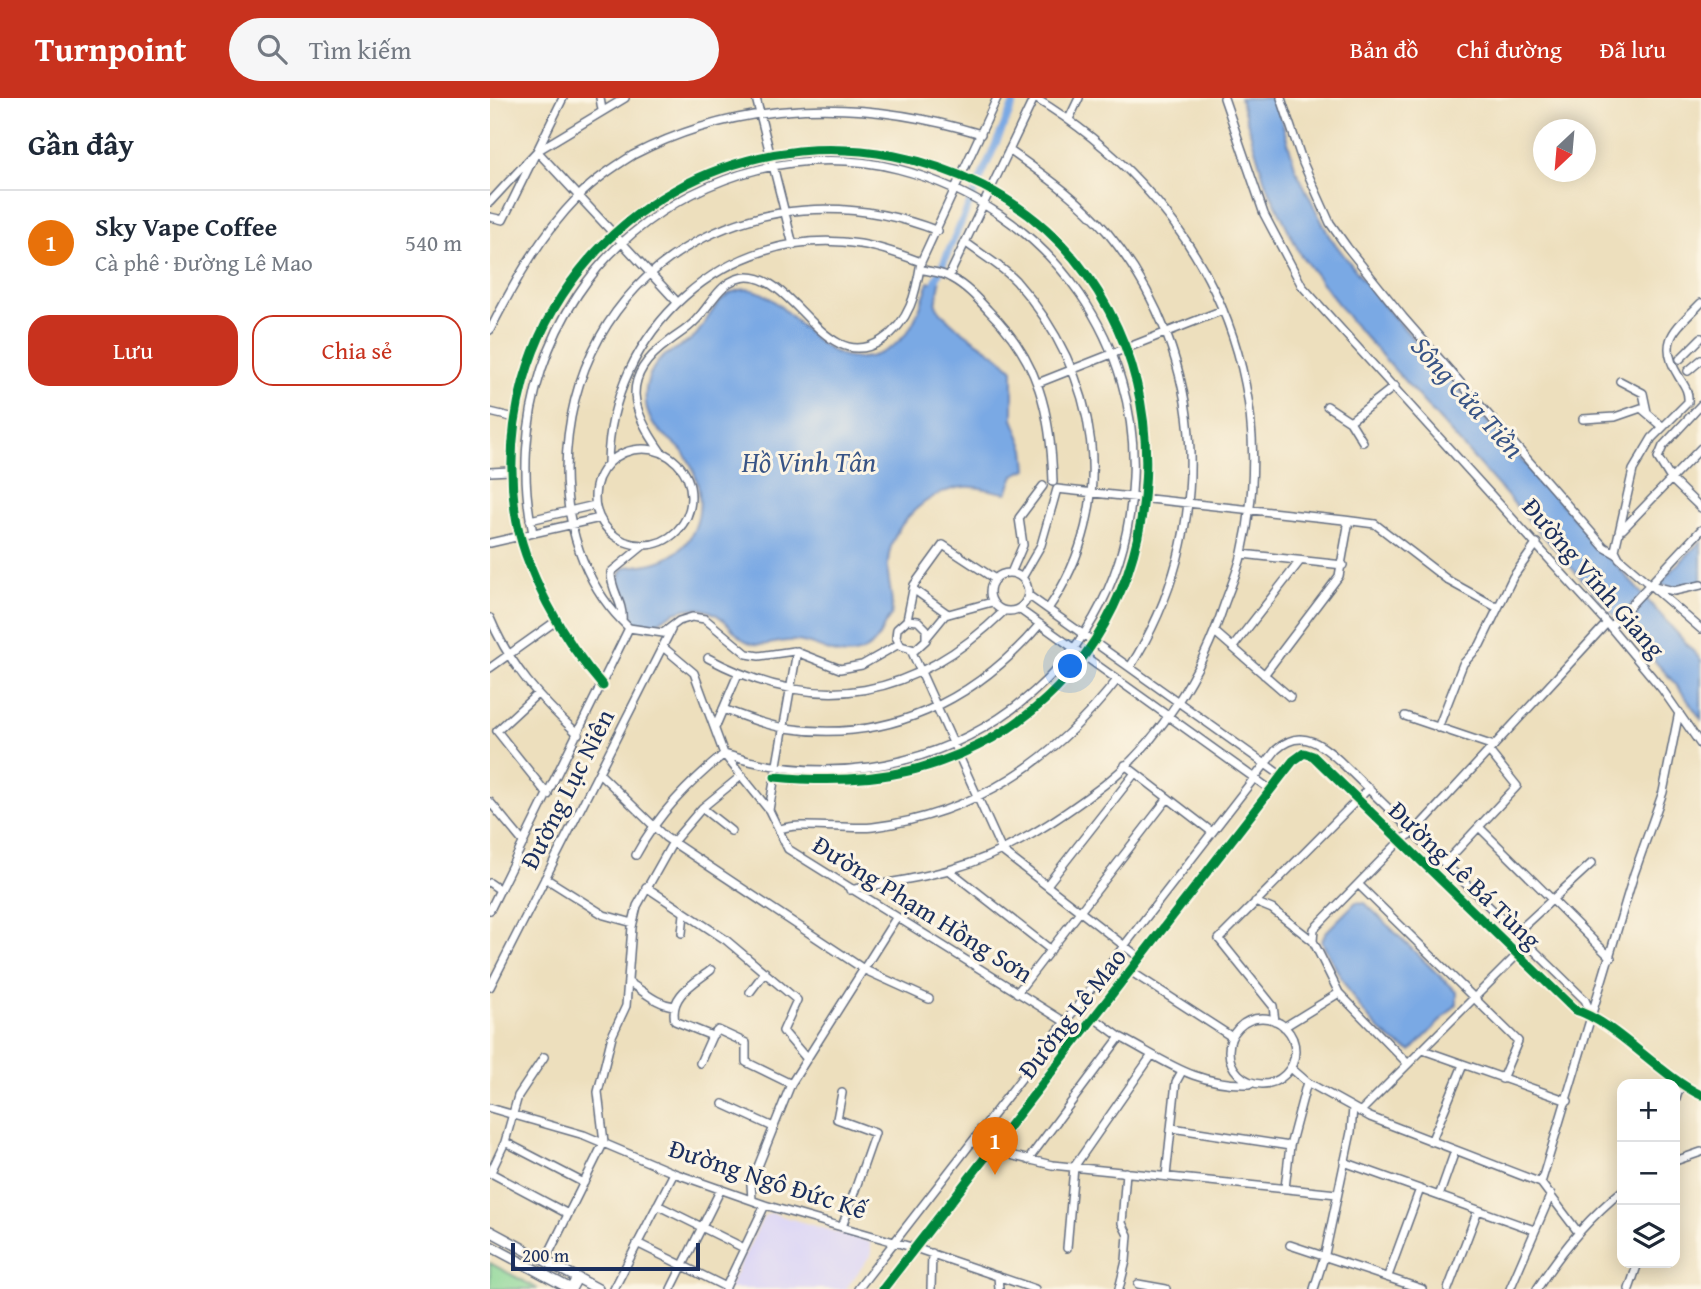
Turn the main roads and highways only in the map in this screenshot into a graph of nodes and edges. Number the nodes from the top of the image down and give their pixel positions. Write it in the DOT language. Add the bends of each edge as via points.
graph roads {
  1 [pos="490,1231"];
  2 [pos="490,1246"];
  3 [pos="545,1261"];
  4 [pos="540,1273"];
  5 [pos="577,1278"];
  6 [pos="571,1289"];
  7 [pos="598,1289"];
  1 -- 3 [label="main road"];
  2 -- 4 [label="main road"];
  3 -- 4 [label="main road"];
  3 -- 5 [label="main road"];
  4 -- 6 [label="main road"];
  5 -- 6 [label="main road"];
  5 -- 7 [label="main road"];
}
